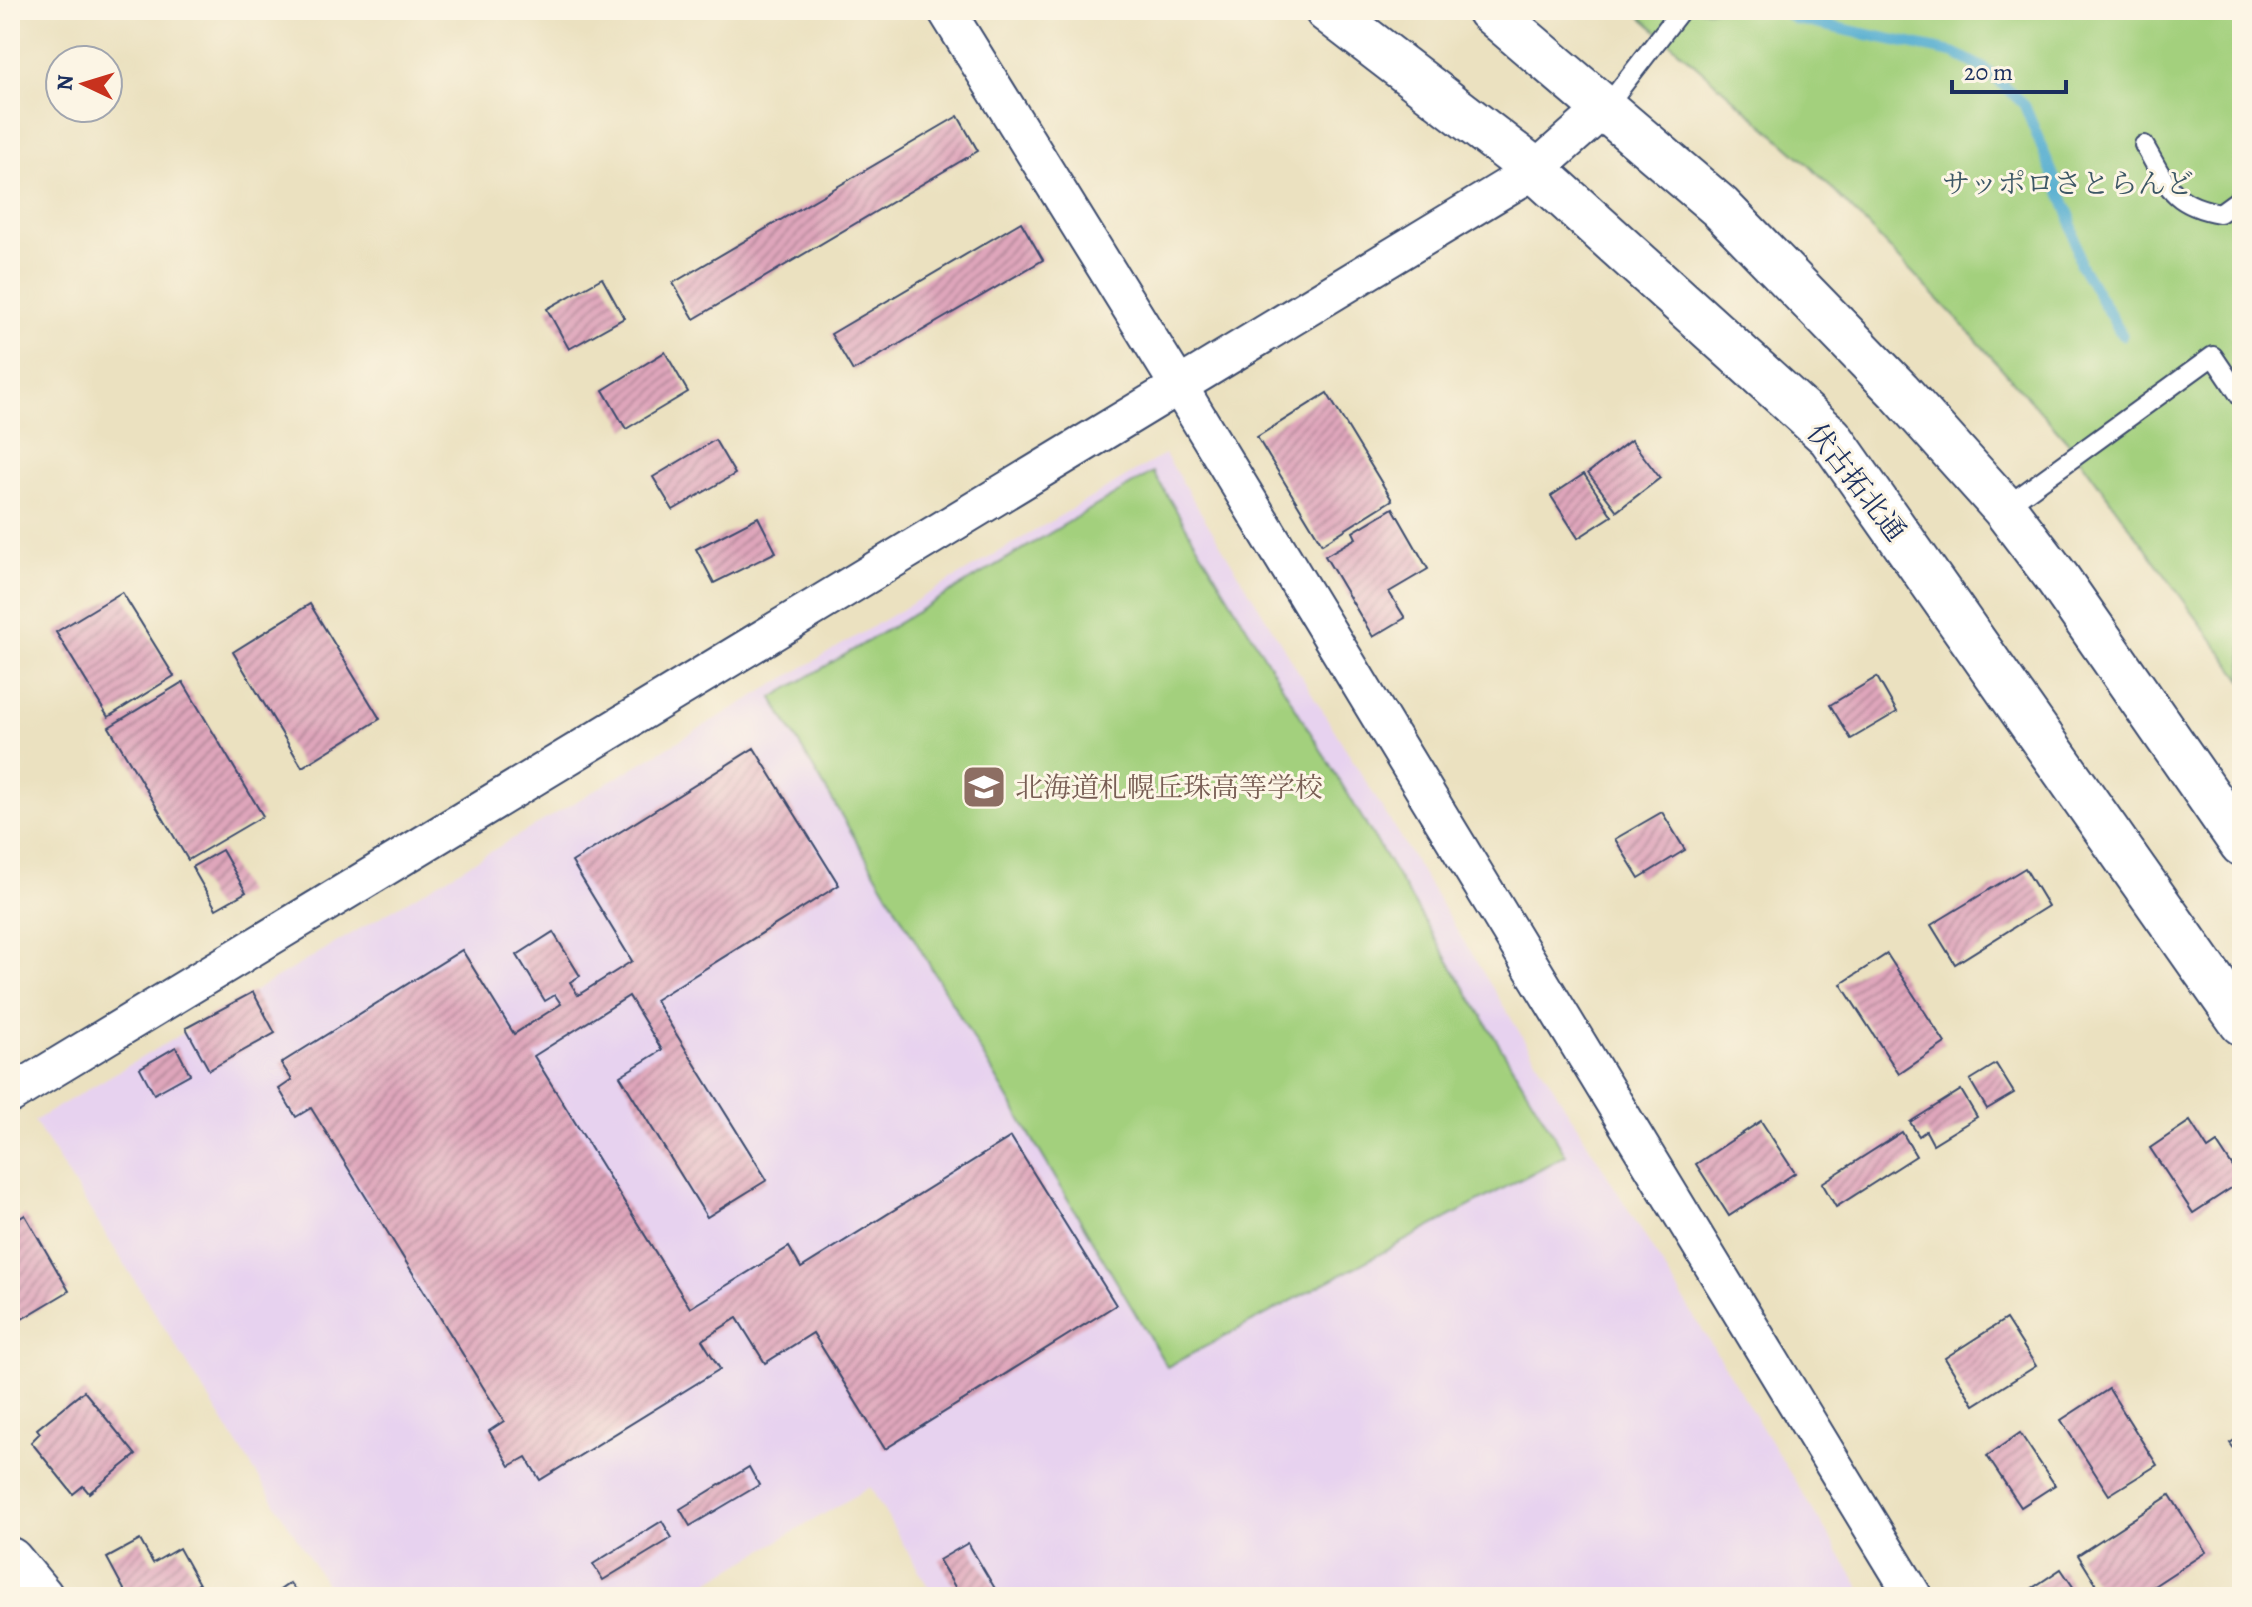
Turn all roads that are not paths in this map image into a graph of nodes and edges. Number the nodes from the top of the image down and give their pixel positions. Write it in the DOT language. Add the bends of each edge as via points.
graph roads {
  1 [pos="946,10"];
  2 [pos="1327,10"];
  3 [pos="1489,10"];
  4 [pos="1681,10"];
  5 [pos="1606,107"];
  6 [pos="2144,145"];
  7 [pos="1535,170"];
  8 [pos="2242,197"];
  9 [pos="1180,388"];
  10 [pos="2242,399"];
  11 [pos="2004,508"];
  12 [pos="2242,844"];
  13 [pos="2242,1023"];
  14 [pos="10,1095"];
  15 [pos="10,1560"];
  16 [pos="41,1597"];
  17 [pos="1914,1597"];
  1 -- 9 [label="street"];
  2 -- 7 [label="main road, 伏古拓北通"];
  3 -- 5 [label="main road"];
  4 -- 5 [label="lane"];
  5 -- 7 [label="street"];
  5 -- 11 [label="main road" via="1720,207"];
  6 -- 8 [label="lane" via="2171,192 2193,209 2220,213"];
  7 -- 9 [label="street"];
  7 -- 13 [label="main road, 伏古拓北通" via="1830,437"];
  9 -- 14 [label="street"];
  9 -- 17 [label="street"];
  10 -- 11 [label="lane" via="2213,356"];
  11 -- 12 [label="main road"];
  15 -- 16 [label="main road"];
}
